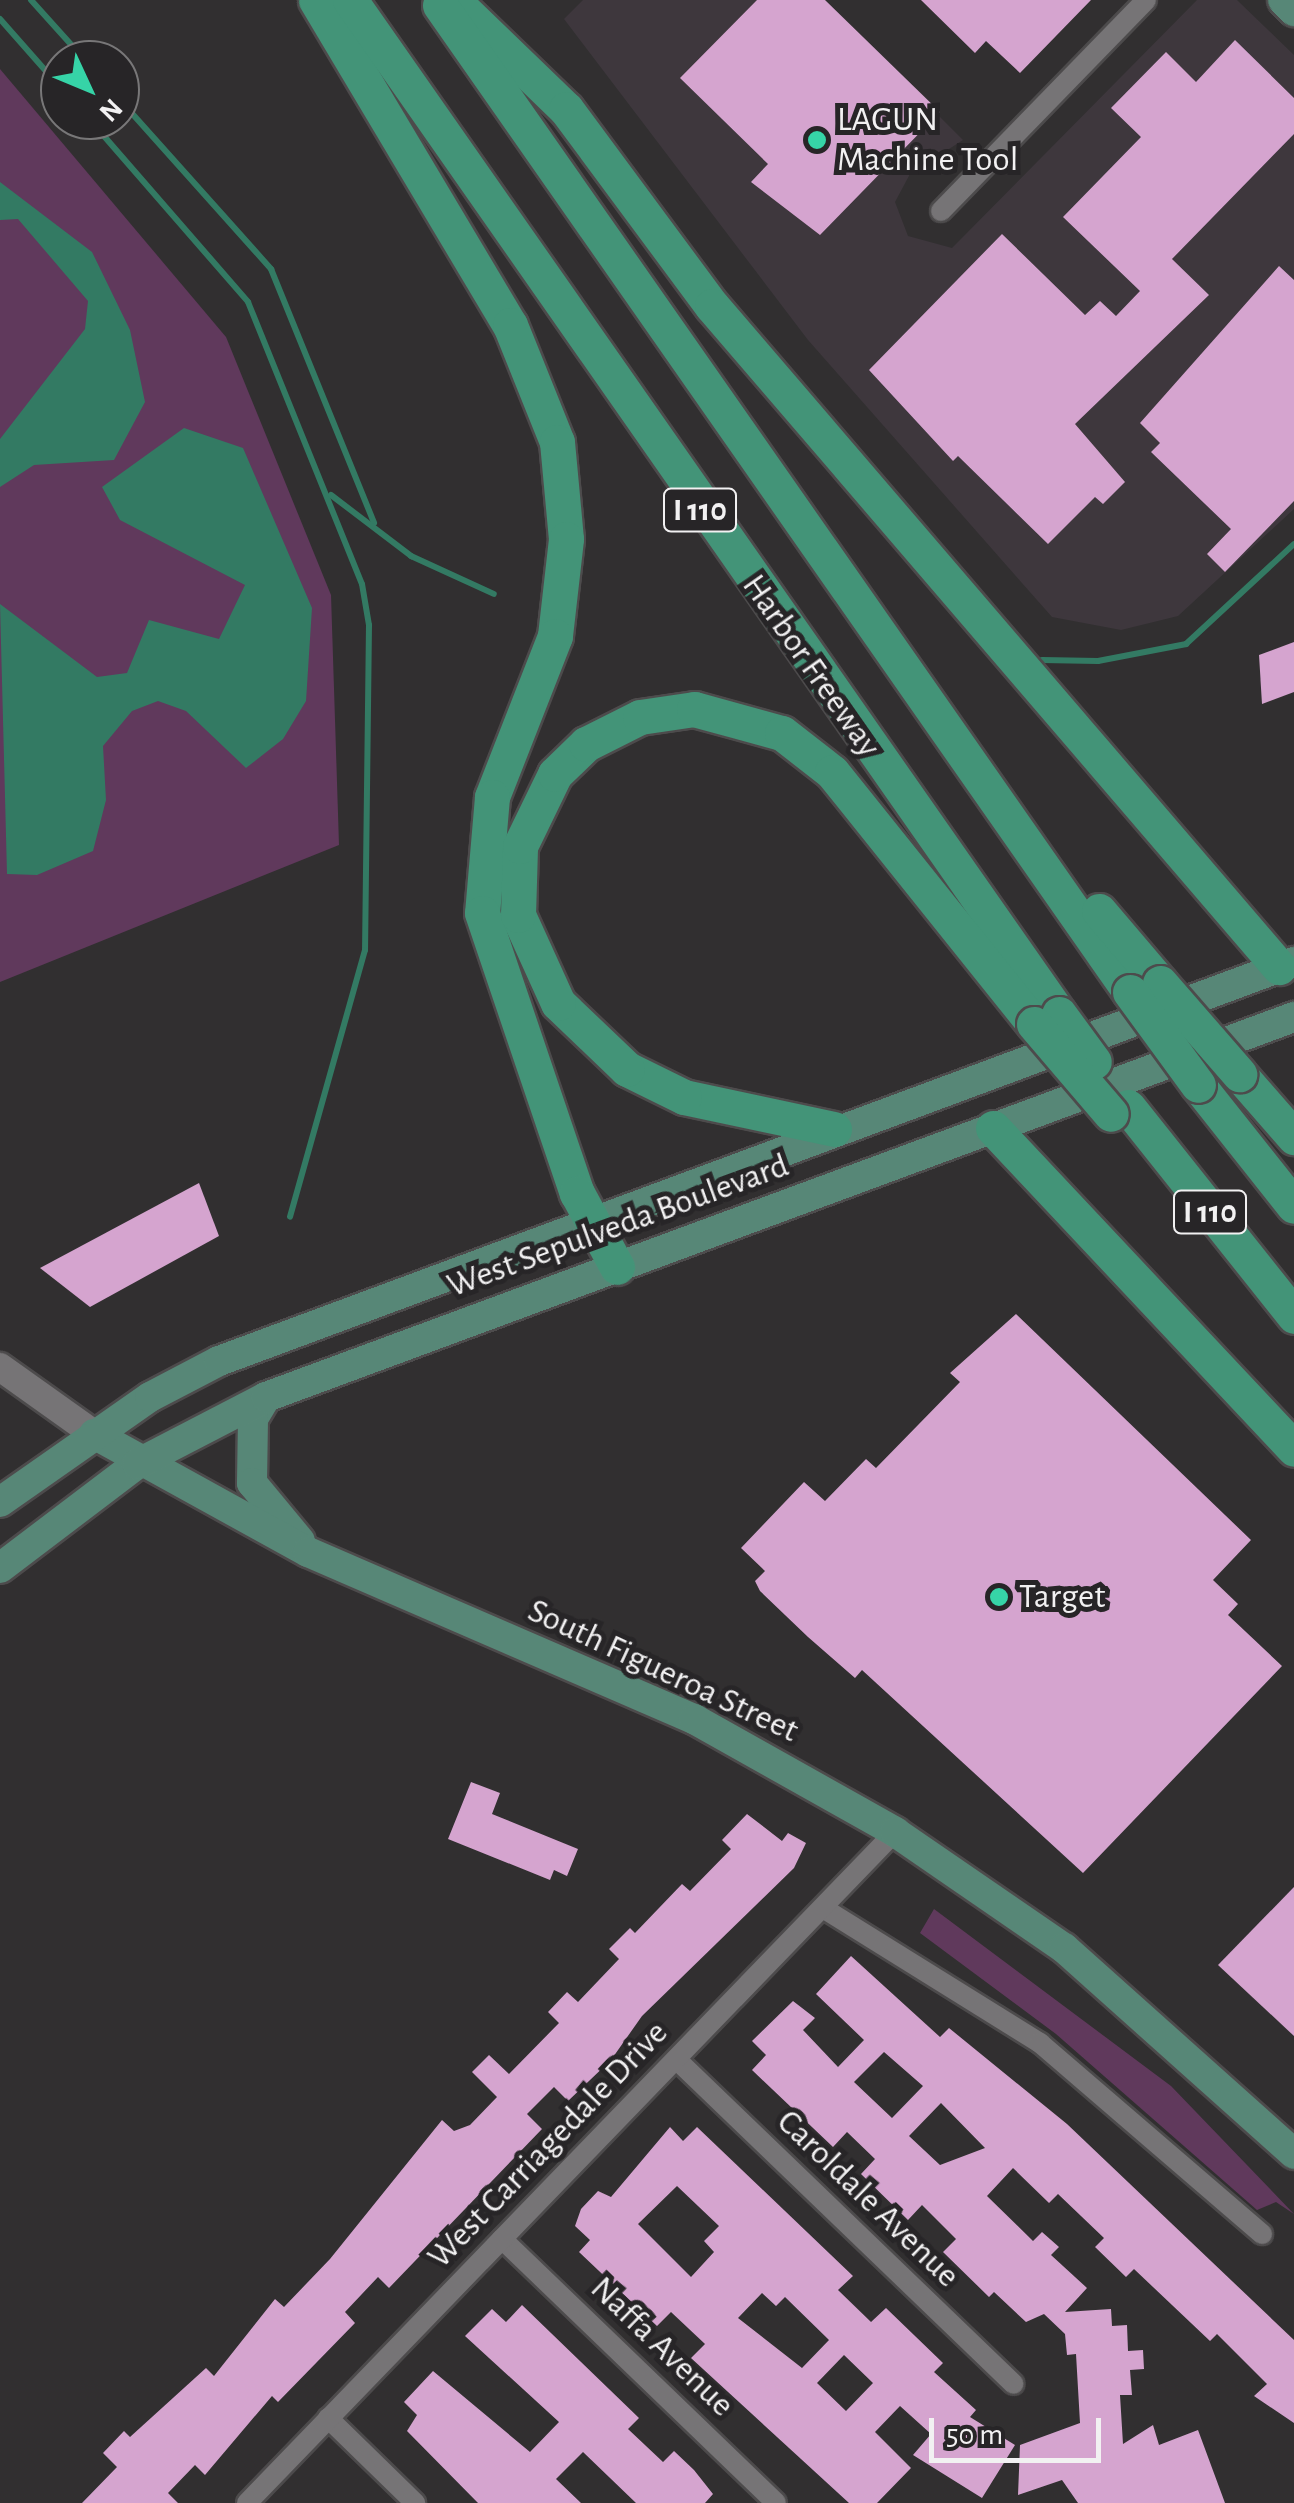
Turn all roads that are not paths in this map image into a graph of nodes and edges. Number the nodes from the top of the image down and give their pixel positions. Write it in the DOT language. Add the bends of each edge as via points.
graph roads {
  1 [pos="316,0"];
  2 [pos="350,0"];
  3 [pos="437,0"];
  4 [pos="454,0"];
  5 [pos="1146,0"];
  6 [pos="1283,0"];
  7 [pos="1294,11"];
  8 [pos="942,211"];
  9 [pos="1287,965"];
  10 [pos="1145,987"];
  11 [pos="1294,1017"];
  12 [pos="1046,1019"];
  13 [pos="993,1128"];
  14 [pos="834,1129"];
  15 [pos="1294,1137"];
  16 [pos="1294,1206"];
  17 [pos="594,1217"];
  18 [pos="617,1267"];
  19 [pos="1294,1316"];
  20 [pos="0,1367"];
  21 [pos="266,1397"];
  22 [pos="94,1434"];
  23 [pos="1294,1449"];
  24 [pos="137,1464"];
  25 [pos="0,1502"];
  26 [pos="308,1552"];
  27 [pos="0,1568"];
  28 [pos="895,1832"];
  29 [pos="822,1908"];
  30 [pos="677,2060"];
  31 [pos="1294,2154"];
  32 [pos="1262,2234"];
  33 [pos="502,2238"];
  34 [pos="1014,2384"];
  35 [pos="328,2418"];
  36 [pos="246,2503"];
  37 [pos="415,2503"];
  38 [pos="776,2503"];
  1 -- 17 [label="highway" via="510,325 557,442 566,539 555,636 492,797 480,888 502,990"];
  2 -- 12 [label="highway, Harbor Freeway / I 110"];
  3 -- 10 [label="highway, I 110" via="987,778"];
  4 -- 9 [label="highway" via="566,109 712,306"];
  5 -- 8 [label="street"];
  6 -- 7 [label="main road"];
  9 -- 14 [label="main road, West Sepulveda Boulevard"];
  10 -- 15 [label="highway, bridge" via="1239,1074"];
  10 -- 16 [label="highway, I 110, bridge" via="1198,1085"];
  11 -- 13 [label="main road, West Sepulveda Boulevard"];
  12 -- 14 [label="highway" via="832,772 782,733 694,709 640,717 586,744 555,774 520,846 518,914 558,1003 627,1069 684,1098"];
  12 -- 19 [label="highway, Harbor Freeway / I 110, bridge"];
  13 -- 18 [label="main road, West Sepulveda Boulevard"];
  13 -- 23 [label="highway"];
  14 -- 17 [label="main road, West Sepulveda Boulevard"];
  17 -- 18 [label="highway"];
  17 -- 22 [label="main road, West Sepulveda Boulevard" via="219,1361"];
  18 -- 21 [label="main road, West Sepulveda Boulevard"];
  20 -- 22 [label="main road, South Figueroa Street"];
  21 -- 24 [label="main road, West Sepulveda Boulevard"];
  21 -- 26 [label="main road" via="253,1419 252,1483"];
  22 -- 24 [label="main road, South Figueroa Street"];
  22 -- 25 [label="main road, West Sepulveda Boulevard"];
  24 -- 26 [label="main road, South Figueroa Street"];
  24 -- 27 [label="main road, West Sepulveda Boulevard"];
  26 -- 28 [label="main road, South Figueroa Street" via="694,1719"];
  28 -- 29 [label="street, West Carriagedale Drive"];
  28 -- 31 [label="main road, South Figueroa Street" via="1064,1948"];
  29 -- 30 [label="street, West Carriagedale Drive"];
  29 -- 32 [label="street" via="1040,2043"];
  30 -- 33 [label="street, West Carriagedale Drive"];
  30 -- 34 [label="street, Caroldale Avenue"];
  33 -- 35 [label="street, West Carriagedale Drive"];
  33 -- 38 [label="street, Naffa Avenue"];
  35 -- 36 [label="street, West Carriagedale Drive"];
  35 -- 37 [label="street"];
}
